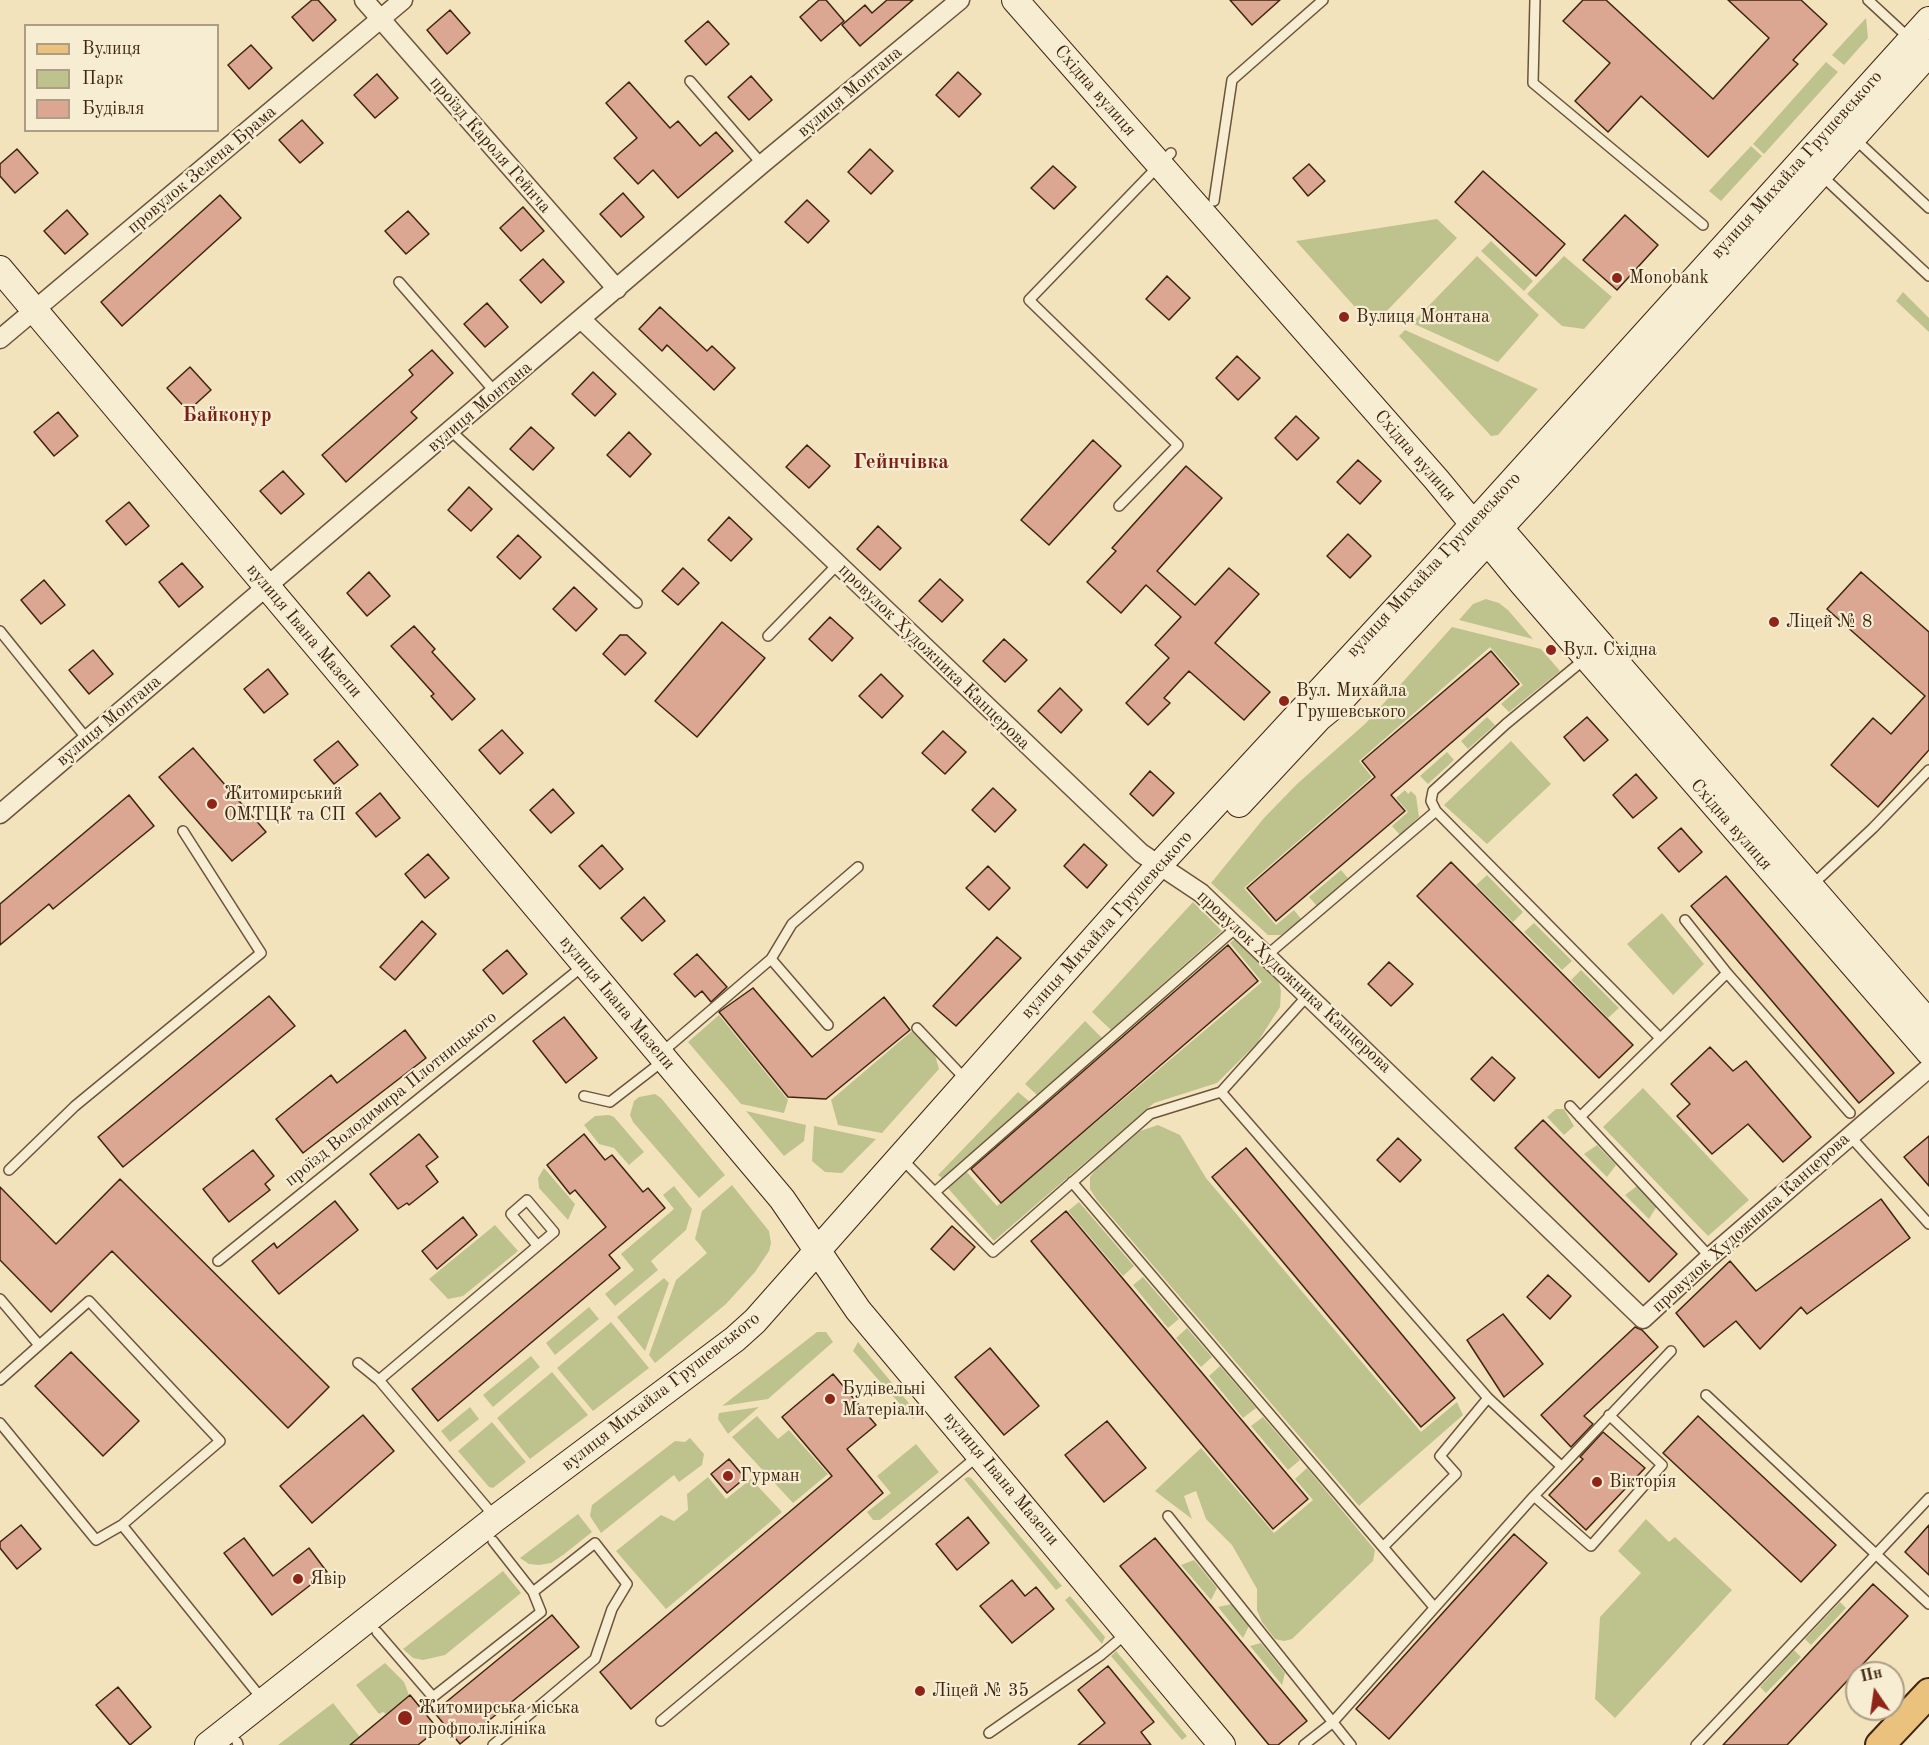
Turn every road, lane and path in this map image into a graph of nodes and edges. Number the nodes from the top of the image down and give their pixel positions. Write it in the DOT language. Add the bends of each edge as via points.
graph roads {
  1 [pos="364,0"];
  2 [pos="403,0"];
  3 [pos="960,0"];
  4 [pos="1015,0"];
  5 [pos="1037,0"];
  6 [pos="1323,0"];
  7 [pos="1534,0"];
  8 [pos="1868,0"];
  9 [pos="380,19"];
  10 [pos="1929,20"];
  11 [pos="1920,46"];
  12 [pos="690,81"];
  13 [pos="1844,130"];
  14 [pos="1165,159"];
  15 [pos="762,165"];
  16 [pos="1811,166"];
  17 [pos="1214,201"];
  18 [pos="1929,208"];
  19 [pos="1703,225"];
  20 [pos="0,269"];
  21 [pos="1929,276"];
  22 [pos="399,282"];
  23 [pos="617,289"];
  24 [pos="34,311"];
  25 [pos="582,320"];
  26 [pos="0,339"];
  27 [pos="496,393"];
  28 [pos="452,431"];
  29 [pos="1119,506"];
  30 [pos="1486,526"];
  31 [pos="837,565"];
  32 [pos="267,586"];
  33 [pos="637,603"];
  34 [pos="0,632"];
  35 [pos="768,636"];
  36 [pos="1594,651"];
  37 [pos="87,739"];
  38 [pos="1929,770"];
  39 [pos="1436,811"];
  40 [pos="0,814"];
  41 [pos="183,831"];
  42 [pos="858,867"];
  43 [pos="1167,869"];
  44 [pos="1804,893"];
  45 [pos="1685,920"];
  46 [pos="1237,927"];
  47 [pos="1266,956"];
  48 [pos="771,959"];
  49 [pos="585,965"];
  50 [pos="1727,973"];
  51 [pos="1308,994"];
  52 [pos="1929,1023"];
  53 [pos="828,1025"];
  54 [pos="917,1028"];
  55 [pos="1660,1038"];
  56 [pos="1929,1052"];
  57 [pos="662,1057"];
  58 [pos="1929,1068"];
  59 [pos="968,1082"];
  60 [pos="1221,1092"];
  61 [pos="584,1096"];
  62 [pos="1570,1106"];
  63 [pos="1850,1113"];
  64 [pos="1580,1117"];
  65 [pos="1849,1135"];
  66 [pos="906,1163"];
  67 [pos="9,1170"];
  68 [pos="1072,1182"];
  69 [pos="935,1192"];
  70 [pos="1929,1224"];
  71 [pos="537,1245"];
  72 [pos="1710,1257"];
  73 [pos="823,1259"];
  74 [pos="219,1261"];
  75 [pos="0,1299"];
  76 [pos="39,1345"];
  77 [pos="1671,1351"];
  78 [pos="358,1363"];
  79 [pos="0,1380"];
  80 [pos="379,1380"];
  81 [pos="1706,1395"];
  82 [pos="1488,1398"];
  83 [pos="1609,1415"];
  84 [pos="0,1423"];
  85 [pos="980,1454"];
  86 [pos="1561,1466"];
  87 [pos="1534,1496"];
  88 [pos="1929,1498"];
  89 [pos="1168,1516"];
  90 [pos="122,1525"];
  91 [pos="494,1530"];
  92 [pos="1383,1547"];
  93 [pos="1878,1554"];
  94 [pos="533,1592"];
  95 [pos="1929,1604"];
  96 [pos="1434,1607"];
  97 [pos="377,1632"];
  98 [pos="1129,1632"];
  99 [pos="1929,1671"];
  100 [pos="1929,1693"];
  101 [pos="1905,1696"];
  102 [pos="263,1701"];
  103 [pos="661,1721"];
  104 [pos="1882,1721"];
  105 [pos="1332,1723"];
  106 [pos="989,1733"];
  107 [pos="236,1744"];
  108 [pos="208,1745"];
  109 [pos="493,1745"];
  110 [pos="1222,1745"];
  111 [pos="1304,1745"];
  112 [pos="1351,1745"];
  113 [pos="1696,1745"];
  114 [pos="1859,1745"];
  115 [pos="1880,1745"];
  1 -- 9 [label="street, проїзд Кароля Гейнча"];
  2 -- 9 [label="street, провулок Зелена Брама"];
  3 -- 15 [label="street, вулиця Монтана"];
  4 -- 14 [label="main road, Східна вулиця"];
  5 -- 14 [label="main road, Східна вулиця"];
  6 -- 17 [label="lane" via="1232,80"];
  7 -- 19 [label="lane" via="1533,83"];
  8 -- 11 [label="lane"];
  9 -- 23 [label="street, проїзд Кароля Гейнча"];
  9 -- 24 [label="street, провулок Зелена Брама"];
  10 -- 11 [label="main road, вулиця Михайла Грушевського"];
  11 -- 13 [label="main road, вулиця Михайла Грушевського"];
  12 -- 15 [label="lane"];
  13 -- 16 [label="main road, вулиця Михайла Грушевського"];
  13 -- 18 [label="lane"];
  14 -- 17 [label="main road, Східна вулиця"];
  14 -- 29 [label="lane" via="1029,300 1178,445"];
  14 -- 30 [label="main road, Східна вулиця"];
  15 -- 23 [label="street, вулиця Монтана"];
  16 -- 21 [label="lane"];
  16 -- 30 [label="main road, вулиця Михайла Грушевського"];
  17 -- 30 [label="main road, Східна вулиця"];
  20 -- 24 [label="main road, вулиця Івана Мазепи"];
  22 -- 27 [label="lane"];
  23 -- 25 [label="street, вулиця Монтана"];
  24 -- 26 [label="street, провулок Зелена Брама"];
  24 -- 32 [label="main road, вулиця Івана Мазепи"];
  25 -- 27 [label="street, вулиця Монтана"];
  25 -- 31 [label="street, провулок Художника Канцерова"];
  27 -- 28 [label="street, вулиця Монтана"];
  28 -- 32 [label="street, вулиця Монтана"];
  28 -- 33 [label="lane"];
  30 -- 36 [label="main road, Східна вулиця"];
  30 -- 43 [label="main road, вулиця Михайла Грушевського"];
  31 -- 35 [label="lane"];
  31 -- 43 [label="street, провулок Художника Канцерова" via="1141,853"];
  32 -- 37 [label="street, вулиця Монтана"];
  32 -- 49 [label="main road, вулиця Івана Мазепи"];
  34 -- 37 [label="lane"];
  36 -- 39 [label="lane" via="1433,791 1431,801"];
  36 -- 44 [label="main road, Східна вулиця"];
  37 -- 40 [label="street, вулиця Монтана"];
  38 -- 44 [label="lane"];
  39 -- 47 [label="lane"];
  39 -- 55 [label="lane"];
  41 -- 67 [label="lane" via="261,953 75,1106"];
  42 -- 48 [label="lane" via="792,924"];
  43 -- 46 [label="street, провулок Художника Канцерова" via="1201,892"];
  43 -- 59 [label="main road, вулиця Михайла Грушевського"];
  43 -- 66 [label="main road, вулиця Михайла Грушевського"];
  44 -- 52 [label="main road, Східна вулиця"];
  44 -- 56 [label="main road, Східна вулиця"];
  45 -- 50 [label="lane"];
  46 -- 47 [label="street, провулок Художника Канцерова"];
  46 -- 69 [label="lane"];
  47 -- 51 [label="street, провулок Художника Канцерова"];
  48 -- 53 [label="lane"];
  48 -- 57 [label="lane"];
  49 -- 57 [label="main road, вулиця Івана Мазепи"];
  49 -- 74 [label="lane, проїзд Володимира Плотницького"];
  50 -- 55 [label="lane"];
  50 -- 63 [label="lane"];
  51 -- 60 [label="lane"];
  51 -- 72 [label="street, провулок Художника Канцерова" via="1643,1319"];
  54 -- 59 [label="lane"];
  55 -- 64 [label="lane"];
  57 -- 61 [label="lane" via="610,1102"];
  57 -- 73 [label="main road, вулиця Івана Мазепи" via="782,1198"];
  58 -- 65 [label="street, провулок Художника Канцерова"];
  59 -- 66 [label="main road, вулиця Михайла Грушевського"];
  60 -- 68 [label="lane" via="1150,1114"];
  60 -- 82 [label="lane"];
  62 -- 64 [label="lane"];
  64 -- 72 [label="lane"];
  65 -- 70 [label="lane"];
  65 -- 72 [label="street, провулок Художника Канцерова"];
  66 -- 69 [label="lane"];
  66 -- 73 [label="main road, вулиця Михайла Грушевського"];
  68 -- 69 [label="lane" via="993,1252"];
  68 -- 92 [label="lane"];
  71 -- 71 [label="lane" via="554,1232 527,1200 511,1214"];
  71 -- 80 [label="lane"];
  73 -- 85 [label="main road, вулиця Івана Мазепи" via="858,1310"];
  73 -- 91 [label="main road, вулиця Михайла Грушевського" via="735,1339"];
  75 -- 76 [label="lane"];
  76 -- 79 [label="lane"];
  76 -- 90 [label="lane" via="89,1301 220,1441"];
  77 -- 83 [label="lane"];
  78 -- 80 [label="lane"];
  80 -- 91 [label="lane"];
  81 -- 93 [label="lane"];
  82 -- 86 [label="lane"];
  82 -- 92 [label="lane" via="1440,1456 1456,1474"];
  83 -- 86 [label="lane"];
  83 -- 87 [label="lane" via="1662,1465 1591,1546"];
  84 -- 90 [label="lane" via="96,1540"];
  85 -- 98 [label="main road, вулиця Івана Мазепи"];
  85 -- 103 [label="lane"];
  86 -- 87 [label="lane"];
  87 -- 96 [label="lane"];
  88 -- 93 [label="lane"];
  89 -- 105 [label="lane"];
  90 -- 102 [label="lane"];
  91 -- 94 [label="lane"];
  91 -- 97 [label="main road, вулиця Михайла Грушевського"];
  91 -- 102 [label="main road, вулиця Михайла Грушевського"];
  92 -- 96 [label="lane"];
  93 -- 95 [label="lane"];
  93 -- 113 [label="lane"];
  94 -- 97 [label="lane" via="541,1612 434,1697"];
  94 -- 109 [label="lane" via="595,1543 627,1584 612,1609 595,1659"];
  96 -- 105 [label="lane"];
  97 -- 107 [label="main road, вулиця Михайла Грушевського"];
  98 -- 106 [label="lane"];
  98 -- 110 [label="main road, вулиця Івана Мазепи"];
  99 -- 101 [label="main road"];
  100 -- 115 [label="main road"];
  102 -- 108 [label="main road, вулиця Михайла Грушевського"];
  104 -- 114 [label="main road"];
  105 -- 111 [label="lane"];
  105 -- 112 [label="lane"];
}
